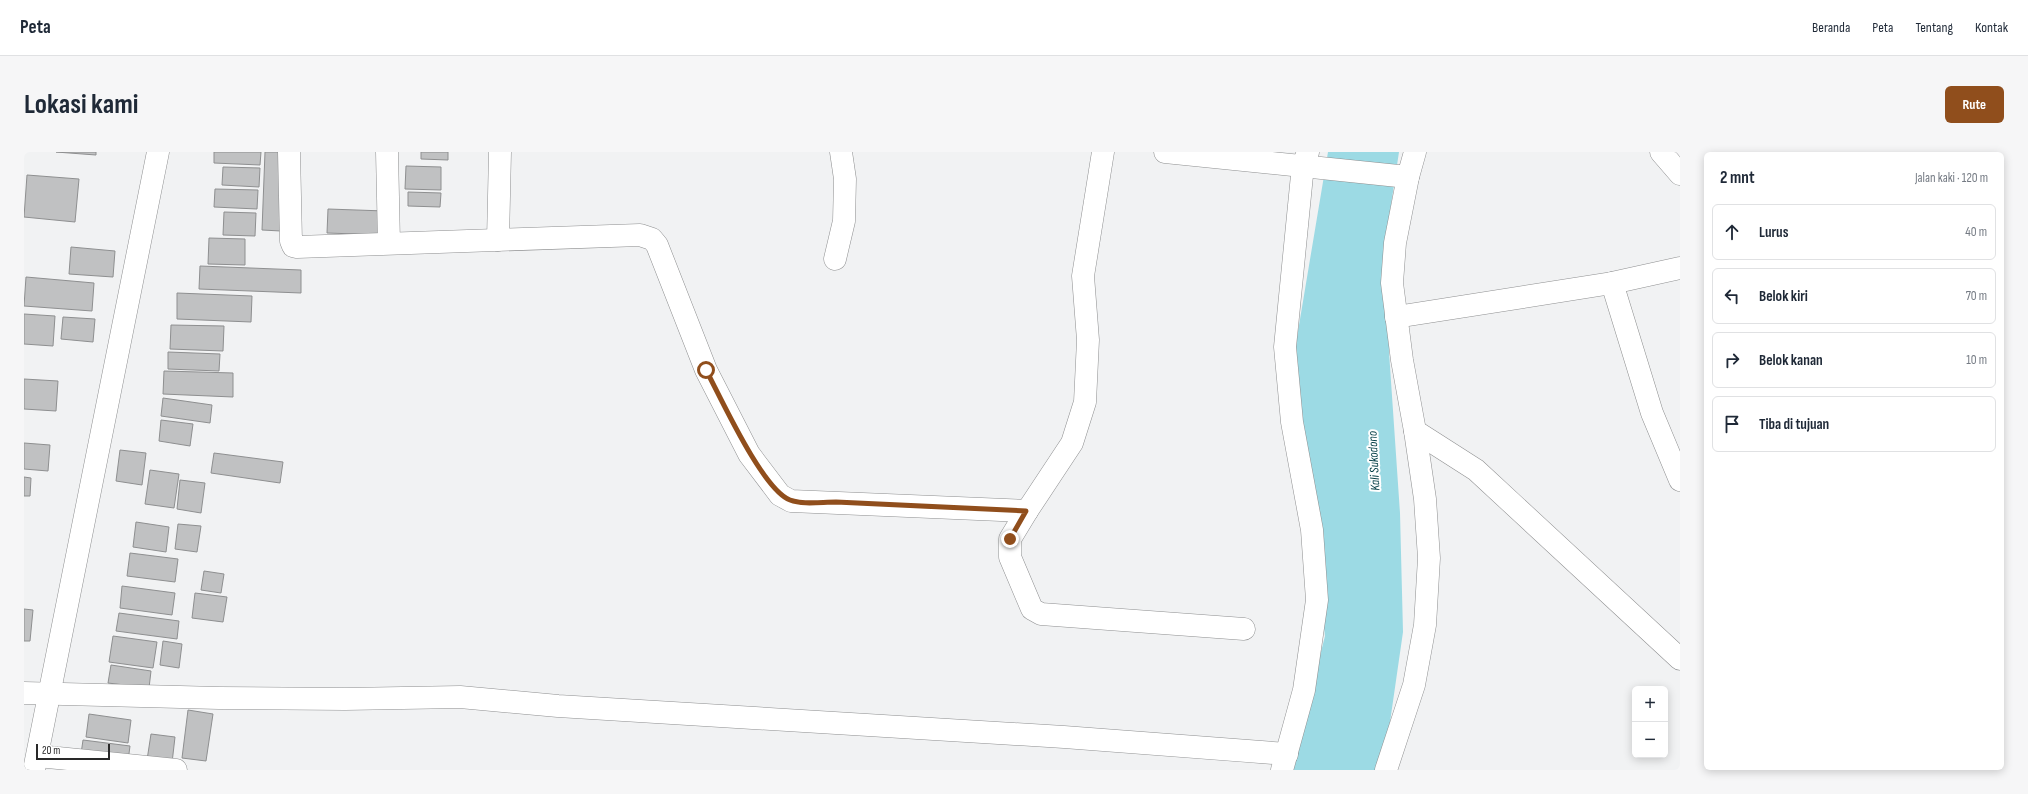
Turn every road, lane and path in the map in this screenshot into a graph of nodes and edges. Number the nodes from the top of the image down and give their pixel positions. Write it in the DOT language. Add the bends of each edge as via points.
graph roads {
  1 [pos="158,152"];
  2 [pos="289,152"];
  3 [pos="387,152"];
  4 [pos="500,152"];
  5 [pos="841,152"];
  6 [pos="1103,152"];
  7 [pos="1165,152"];
  8 [pos="1415,152"];
  9 [pos="1661,152"];
  10 [pos="1308,161"];
  11 [pos="1680,174"];
  12 [pos="1404,177"];
  13 [pos="498,240"];
  14 [pos="389,243"];
  15 [pos="835,259"];
  16 [pos="1680,268"];
  17 [pos="1612,283"];
  18 [pos="1396,317"];
  19 [pos="1415,431"];
  20 [pos="1680,480"];
  21 [pos="1026,511"];
  22 [pos="1244,629"];
  23 [pos="1680,659"];
  24 [pos="24,693"];
  25 [pos="50,694"];
  26 [pos="1284,762"];
  27 [pos="36,763"];
  28 [pos="176,770"];
  29 [pos="1386,770"];
  1 -- 25 [label="street"];
  2 -- 14 [label="street" via="293,246"];
  3 -- 14 [label="street"];
  4 -- 13 [label="street"];
  5 -- 15 [label="street" via="844,221"];
  6 -- 21 [label="street" via="1084,276 1088,340 1085,402 1072,443"];
  7 -- 10 [label="street"];
  8 -- 12 [label="street"];
  9 -- 11 [label="street"];
  10 -- 12 [label="street"];
  10 -- 26 [label="street" via="1285,347 1292,422 1312,530 1317,600 1304,690"];
  12 -- 18 [label="street" via="1392,283"];
  13 -- 14 [label="street"];
  13 -- 21 [label="street" via="640,235 652,239 657,245 706,370 746,447 780,495 805,502"];
  16 -- 17 [label="street"];
  17 -- 18 [label="street"];
  17 -- 20 [label="street" via="1652,413"];
  18 -- 19 [label="street"];
  19 -- 23 [label="street" via="1476,470"];
  19 -- 29 [label="street" via="1425,500 1429,558 1425,625 1414,685"];
  21 -- 22 [label="street" via="1010,539 1010,557 1032,609 1041,614"];
  24 -- 25 [label="street"];
  25 -- 26 [label="street" via="345,699 460,696 558,706 1064,737"];
  25 -- 27 [label="street"];
  27 -- 28 [label="street"];
}
